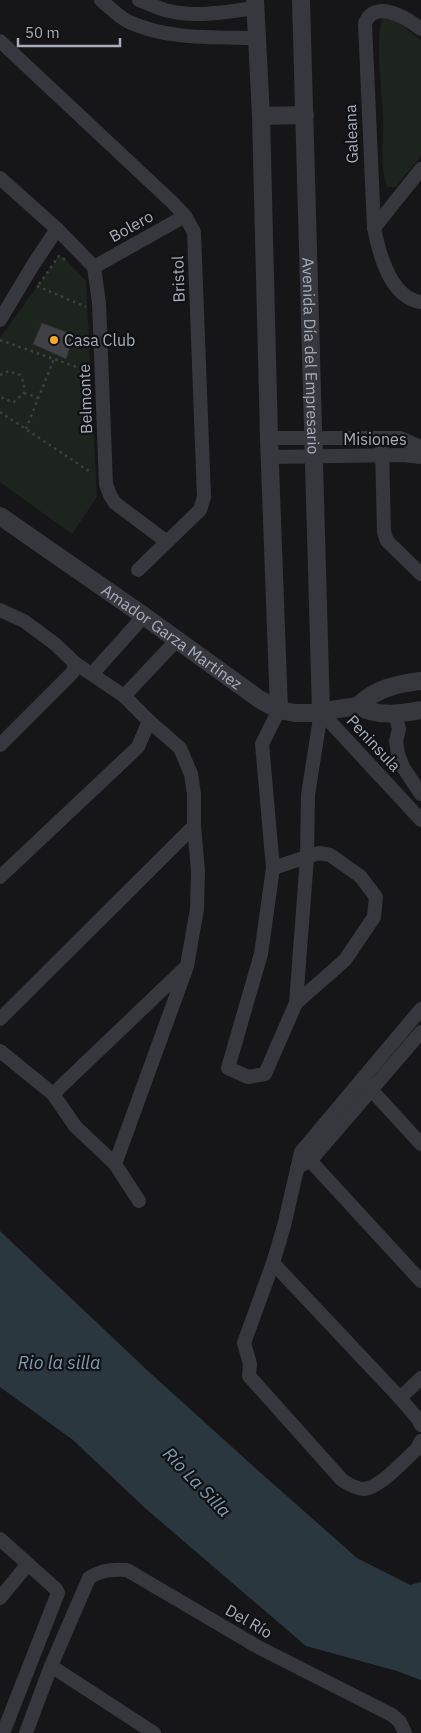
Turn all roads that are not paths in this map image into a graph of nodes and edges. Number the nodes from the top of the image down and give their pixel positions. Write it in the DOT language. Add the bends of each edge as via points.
graph roads {
  1 [pos="101,0"];
  2 [pos="138,0"];
  3 [pos="301,0"];
  4 [pos="255,4"];
  5 [pos="421,29"];
  6 [pos="256,38"];
  7 [pos="0,41"];
  8 [pos="305,115"];
  9 [pos="261,116"];
  10 [pos="421,169"];
  11 [pos="0,178"];
  12 [pos="185,216"];
  13 [pos="374,228"];
  14 [pos="57,229"];
  15 [pos="94,267"];
  16 [pos="421,302"];
  17 [pos="0,320"];
  18 [pos="313,437"];
  19 [pos="269,438"];
  20 [pos="382,438"];
  21 [pos="421,447"];
  22 [pos="314,456"];
  23 [pos="382,456"];
  24 [pos="270,457"];
  25 [pos="421,457"];
  26 [pos="0,516"];
  27 [pos="168,542"];
  28 [pos="138,570"];
  29 [pos="421,574"];
  30 [pos="0,610"];
  31 [pos="144,616"];
  32 [pos="177,640"];
  33 [pos="75,663"];
  34 [pos="92,674"];
  35 [pos="421,681"];
  36 [pos="124,696"];
  37 [pos="358,706"];
  38 [pos="279,710"];
  39 [pos="421,710"];
  40 [pos="321,712"];
  41 [pos="395,714"];
  42 [pos="149,721"];
  43 [pos="0,745"];
  44 [pos="419,788"];
  45 [pos="402,798"];
  46 [pos="421,820"];
  47 [pos="194,826"];
  48 [pos="307,858"];
  49 [pos="272,868"];
  50 [pos="0,877"];
  51 [pos="187,966"];
  52 [pos="296,1003"];
  53 [pos="421,1009"];
  54 [pos="0,1019"];
  55 [pos="421,1032"];
  56 [pos="0,1051"];
  57 [pos="366,1084"];
  58 [pos="53,1094"];
  59 [pos="421,1144"];
  60 [pos="306,1156"];
  61 [pos="114,1164"];
  62 [pos="139,1201"];
  63 [pos="273,1263"];
  64 [pos="421,1281"];
  65 [pos="421,1378"];
  66 [pos="400,1398"];
  67 [pos="421,1425"];
  68 [pos="421,1441"];
  69 [pos="0,1539"];
  70 [pos="28,1564"];
  71 [pos="0,1598"];
  72 [pos="52,1666"];
  73 [pos="3,1733"];
  74 [pos="26,1733"];
  75 [pos="154,1733"];
  76 [pos="405,1733"];
  1 -- 6 [label="street" via="127,21 160,33"];
  2 -- 4 [label="street" via="166,10 188,13 226,12"];
  3 -- 8 [label="street, Avenida Día del Empresario"];
  4 -- 6 [label="street"];
  5 -- 13 [label="street, Galeana" via="390,5 381,3 374,4 365,23"];
  6 -- 9 [label="street"];
  7 -- 12 [label="street, Bristol"];
  8 -- 9 [label="street"];
  8 -- 18 [label="street, Avenida Día del Empresario"];
  9 -- 19 [label="street"];
  10 -- 13 [label="street"];
  11 -- 14 [label="street"];
  12 -- 15 [label="street, Bolero"];
  12 -- 27 [label="street, Bristol" via="194,232 204,497 200,510"];
  13 -- 16 [label="street, Galeana" via="379,253 396,286 404,295"];
  14 -- 15 [label="street"];
  14 -- 17 [label="street"];
  15 -- 27 [label="street, Belmonte" via="99,303 106,484 115,503"];
  18 -- 19 [label="street, Misiones"];
  18 -- 20 [label="street, Misiones"];
  18 -- 22 [label="street, Avenida Día del Empresario"];
  19 -- 24 [label="street"];
  20 -- 21 [label="street, Misiones" via="400,438"];
  20 -- 23 [label="street"];
  22 -- 23 [label="street, Misiones"];
  22 -- 24 [label="street, Misiones"];
  22 -- 40 [label="street, Avenida Día del Empresario"];
  23 -- 25 [label="street, Misiones"];
  23 -- 29 [label="street" via="384,532 387,541"];
  24 -- 38 [label="street"];
  26 -- 31 [label="street, Amador Garza Martínez"];
  27 -- 28 [label="street, Bristol"];
  30 -- 33 [label="street" via="24,621"];
  31 -- 32 [label="street, Amador Garza Martínez"];
  31 -- 34 [label="street"];
  32 -- 36 [label="street"];
  32 -- 38 [label="street, Amador Garza Martínez"];
  33 -- 34 [label="street"];
  33 -- 43 [label="street" via="73,672"];
  34 -- 36 [label="street"];
  35 -- 37 [label="street" via="390,686 366,698"];
  36 -- 42 [label="street"];
  37 -- 40 [label="street, Amador Garza Martínez"];
  37 -- 41 [label="street" via="368,712"];
  38 -- 40 [label="street, Amador Garza Martínez"];
  38 -- 49 [label="street" via="262,744"];
  39 -- 41 [label="street"];
  40 -- 45 [label="street, Peninsula"];
  40 -- 48 [label="street" via="308,795"];
  41 -- 44 [label="street, Peninsula" via="399,729 396,741 398,754 403,767"];
  42 -- 47 [label="street" via="180,748 191,774"];
  42 -- 50 [label="street" via="138,747"];
  44 -- 45 [label="street"];
  45 -- 46 [label="street, Peninsula"];
  47 -- 51 [label="street" via="197,910"];
  47 -- 54 [label="street"];
  48 -- 49 [label="street"];
  48 -- 52 [label="street"];
  48 -- 52 [label="street" via="319,853 330,855 360,876 376,897 374,917 345,960"];
  49 -- 52 [label="street" via="260,954 228,1068 248,1077 265,1074"];
  51 -- 58 [label="street"];
  51 -- 61 [label="street"];
  53 -- 57 [label="street"];
  55 -- 57 [label="street"];
  56 -- 58 [label="street"];
  57 -- 59 [label="street"];
  57 -- 60 [label="street"];
  58 -- 61 [label="street" via="75,1126"];
  60 -- 63 [label="street" via="297,1168"];
  60 -- 64 [label="street"];
  61 -- 62 [label="street"];
  63 -- 66 [label="street"];
  63 -- 68 [label="street" via="244,1343 250,1364 249,1376 342,1480 352,1486 362,1489 375,1486 417,1449"];
  65 -- 66 [label="street"];
  66 -- 67 [label="street"];
  69 -- 70 [label="street"];
  70 -- 71 [label="street"];
  70 -- 73 [label="street" via="58,1593"];
  72 -- 74 [label="street"];
  72 -- 75 [label="street"];
  72 -- 76 [label="street, Del Río" via="89,1578 105,1570 127,1570 258,1647 392,1715"];
}
